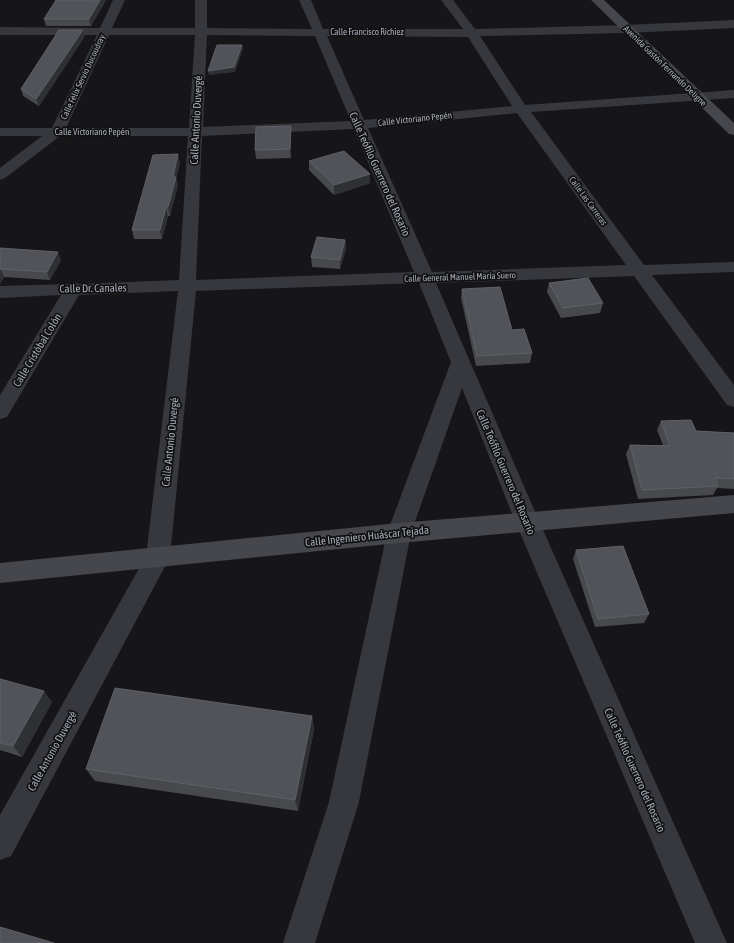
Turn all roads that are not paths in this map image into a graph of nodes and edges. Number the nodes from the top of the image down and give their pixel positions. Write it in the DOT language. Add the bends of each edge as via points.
graph roads {
  1 [pos="119,0"];
  2 [pos="201,0"];
  3 [pos="305,0"];
  4 [pos="447,0"];
  5 [pos="597,0"];
  6 [pos="734,24"];
  7 [pos="626,29"];
  8 [pos="0,31"];
  9 [pos="201,31"];
  10 [pos="320,32"];
  11 [pos="104,33"];
  12 [pos="472,33"];
  13 [pos="734,94"];
  14 [pos="697,97"];
  15 [pos="521,109"];
  16 [pos="358,125"];
  17 [pos="734,131"];
  18 [pos="0,132"];
  19 [pos="57,132"];
  20 [pos="195,132"];
  21 [pos="0,175"];
  22 [pos="734,268"];
  23 [pos="639,270"];
  24 [pos="426,279"];
  25 [pos="187,286"];
  26 [pos="74,288"];
  27 [pos="0,292"];
  28 [pos="461,362"];
  29 [pos="734,400"];
  30 [pos="0,412"];
  31 [pos="734,504"];
  32 [pos="527,521"];
  33 [pos="399,533"];
  34 [pos="158,557"];
  35 [pos="0,573"];
  36 [pos="0,845"];
  37 [pos="299,943"];
  38 [pos="711,943"];
  1 -- 11 [label="street, Calle Félix Servio Ducoudray"];
  2 -- 9 [label="street, Calle Antonio Duvergé"];
  3 -- 10 [label="street, Calle Teófilo Guerrero del Rosario"];
  4 -- 12 [label="street, Calle Las Carreras"];
  5 -- 7 [label="main road, Avenida Gastón Fernando Deligne"];
  6 -- 7 [label="street, Calle Francisco Richiez"];
  7 -- 12 [label="street, Calle Francisco Richiez"];
  7 -- 14 [label="main road, Avenida Gastón Fernando Deligne"];
  8 -- 11 [label="street, Calle Francisco Richiez"];
  9 -- 10 [label="street, Calle Francisco Richiez"];
  9 -- 11 [label="street, Calle Francisco Richiez"];
  9 -- 20 [label="street, Calle Antonio Duvergé"];
  10 -- 12 [label="street, Calle Francisco Richiez"];
  10 -- 16 [label="street, Calle Teófilo Guerrero del Rosario"];
  11 -- 19 [label="street, Calle Félix Servio Ducoudray"];
  12 -- 15 [label="street, Calle Las Carreras"];
  13 -- 14 [label="street, Calle Victoriano Pepén"];
  14 -- 15 [label="street, Calle Victoriano Pepén"];
  14 -- 17 [label="main road, Avenida Gastón Fernando Deligne"];
  15 -- 16 [label="street, Calle Victoriano Pepén"];
  15 -- 23 [label="street, Calle Las Carreras"];
  16 -- 20 [label="street, Calle Victoriano Pepén"];
  16 -- 24 [label="street, Calle Teófilo Guerrero del Rosario"];
  18 -- 19 [label="street, Calle Victoriano Pepén"];
  19 -- 20 [label="street, Calle Victoriano Pepén"];
  19 -- 21 [label="street, Calle Félix Servio Ducoudray"];
  20 -- 25 [label="street, Calle Antonio Duvergé"];
  22 -- 23 [label="street, Calle General Manuel María Suero"];
  23 -- 24 [label="street, Calle General Manuel María Suero"];
  23 -- 29 [label="street, Calle Las Carreras"];
  24 -- 25 [label="street, Calle General Manuel María Suero"];
  24 -- 28 [label="street, Calle Teófilo Guerrero del Rosario"];
  25 -- 26 [label="street, Calle Dr. Canales"];
  25 -- 34 [label="street, Calle Antonio Duvergé"];
  26 -- 27 [label="street, Calle Dr. Canales"];
  26 -- 30 [label="street, Calle Cristóbal Colón"];
  28 -- 32 [label="street, Calle Teófilo Guerrero del Rosario"];
  28 -- 33 [label="street"];
  31 -- 32 [label="main road, Calle Ingeniero Huáscar Tejada"];
  32 -- 33 [label="main road, Calle Ingeniero Huáscar Tejada"];
  32 -- 38 [label="street, Calle Teófilo Guerrero del Rosario"];
  33 -- 34 [label="main road, Calle Ingeniero Huáscar Tejada"];
  33 -- 37 [label="street" via="344,802"];
  34 -- 35 [label="main road, Calle Ingeniero Huáscar Tejada"];
  34 -- 36 [label="street, Calle Antonio Duvergé"];
}
